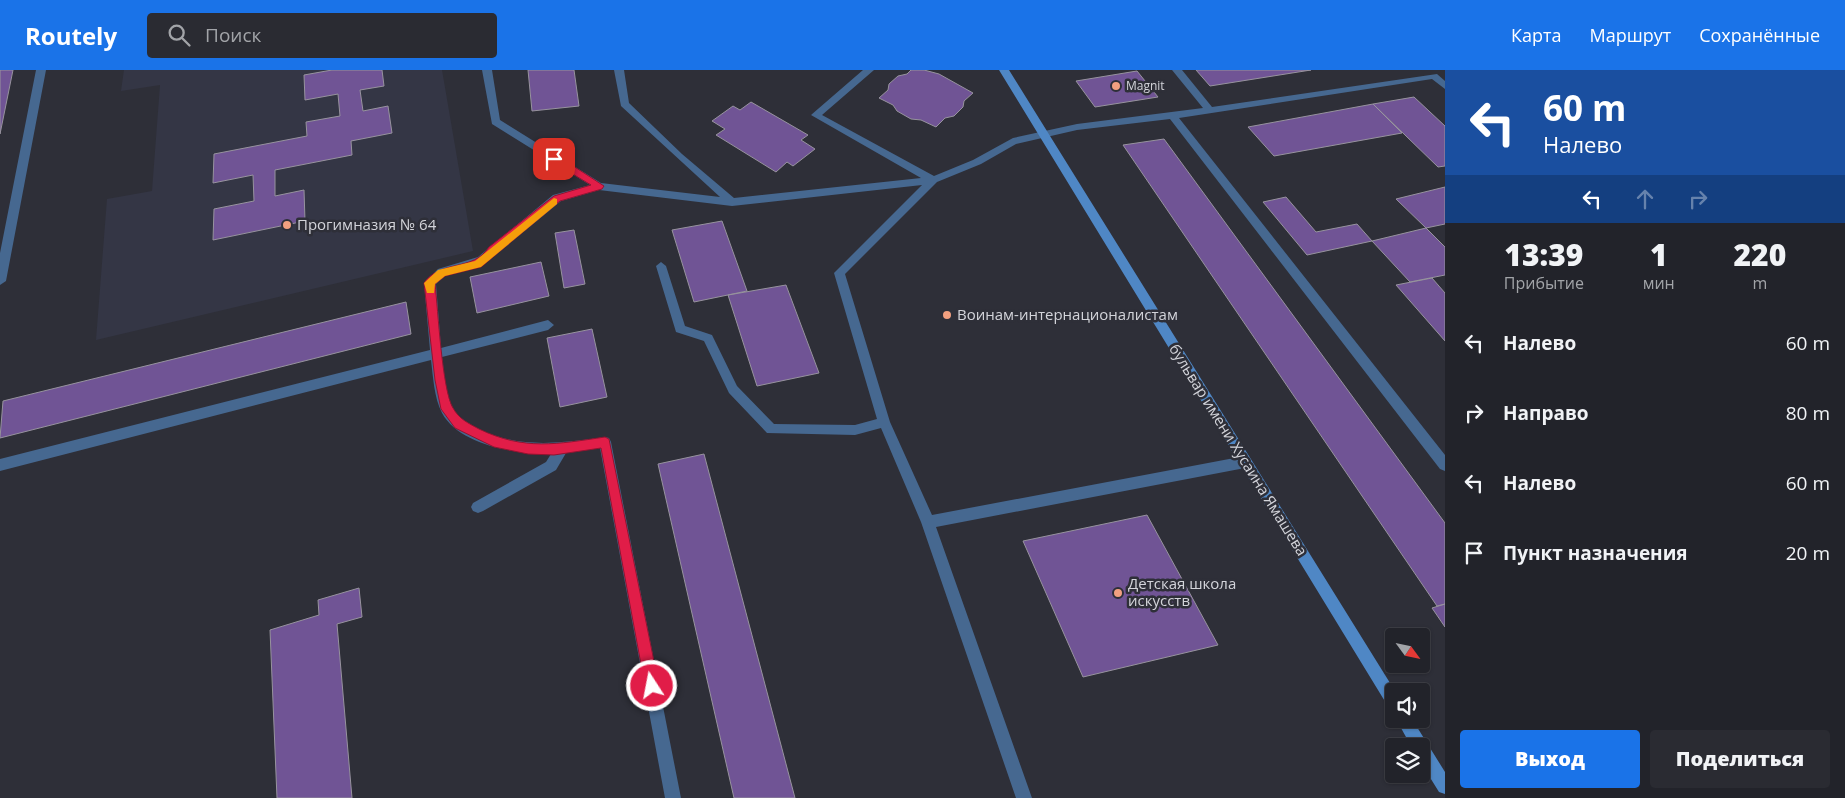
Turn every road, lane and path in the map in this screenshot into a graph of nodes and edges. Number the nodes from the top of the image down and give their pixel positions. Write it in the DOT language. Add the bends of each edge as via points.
graph roads {
  1 [pos="41,70"];
  2 [pos="487,70"];
  3 [pos="619,70"];
  4 [pos="869,70"];
  5 [pos="1004,70"];
  6 [pos="1177,70"];
  7 [pos="1416,70"];
  8 [pos="1423,77"];
  9 [pos="1445,86"];
  10 [pos="1210,110"];
  11 [pos="1172,116"];
  12 [pos="1043,133"];
  13 [pos="933,180"];
  14 [pos="599,186"];
  15 [pos="732,202"];
  16 [pos="661,266"];
  17 [pos="0,281"];
  18 [pos="548,325"];
  19 [pos="436,354"];
  20 [pos="884,422"];
  21 [pos="561,449"];
  22 [pos="1245,462"];
  23 [pos="0,465"];
  24 [pos="1445,465"];
  25 [pos="478,507"];
  26 [pos="928,522"];
  27 [pos="1385,688"];
  28 [pos="1430,762"];
  29 [pos="1445,786"];
  30 [pos="673,798"];
  31 [pos="1024,798"];
  1 -- 17 [label="lane"];
  2 -- 14 [label="lane" via="495,122"];
  3 -- 15 [label="lane" via="624,104"];
  4 -- 13 [label="lane" via="816,115"];
  5 -- 12 [label="street, бульвар имени Хусаина Ямашева"];
  6 -- 10 [label="lane"];
  7 -- 8 [label="lane"];
  8 -- 9 [label="lane" via="1434,76"];
  8 -- 10 [label="lane"];
  10 -- 11 [label="lane"];
  11 -- 12 [label="lane"];
  11 -- 24 [label="lane"];
  12 -- 13 [label="lane" via="1013,141 976,162"];
  12 -- 22 [label="street, бульвар имени Хусаина Ямашева"];
  13 -- 15 [label="lane"];
  13 -- 20 [label="lane" via="839,272"];
  14 -- 15 [label="lane"];
  14 -- 19 [label="lane" via="557,198 487,258 478,264 442,273 430,283"];
  16 -- 20 [label="lane" via="680,329 708,338 733,389 772,429 855,430"];
  18 -- 19 [label="lane"];
  19 -- 21 [label="lane" via="446,409 459,424 498,443 528,449"];
  19 -- 23 [label="lane"];
  20 -- 26 [label="lane"];
  21 -- 25 [label="lane" via="551,466"];
  21 -- 30 [label="lane" via="605,442"];
  22 -- 26 [label="lane"];
  22 -- 27 [label="street, бульвар имени Хусаина Ямашева"];
  26 -- 31 [label="lane"];
  28 -- 29 [label="street"];
}
